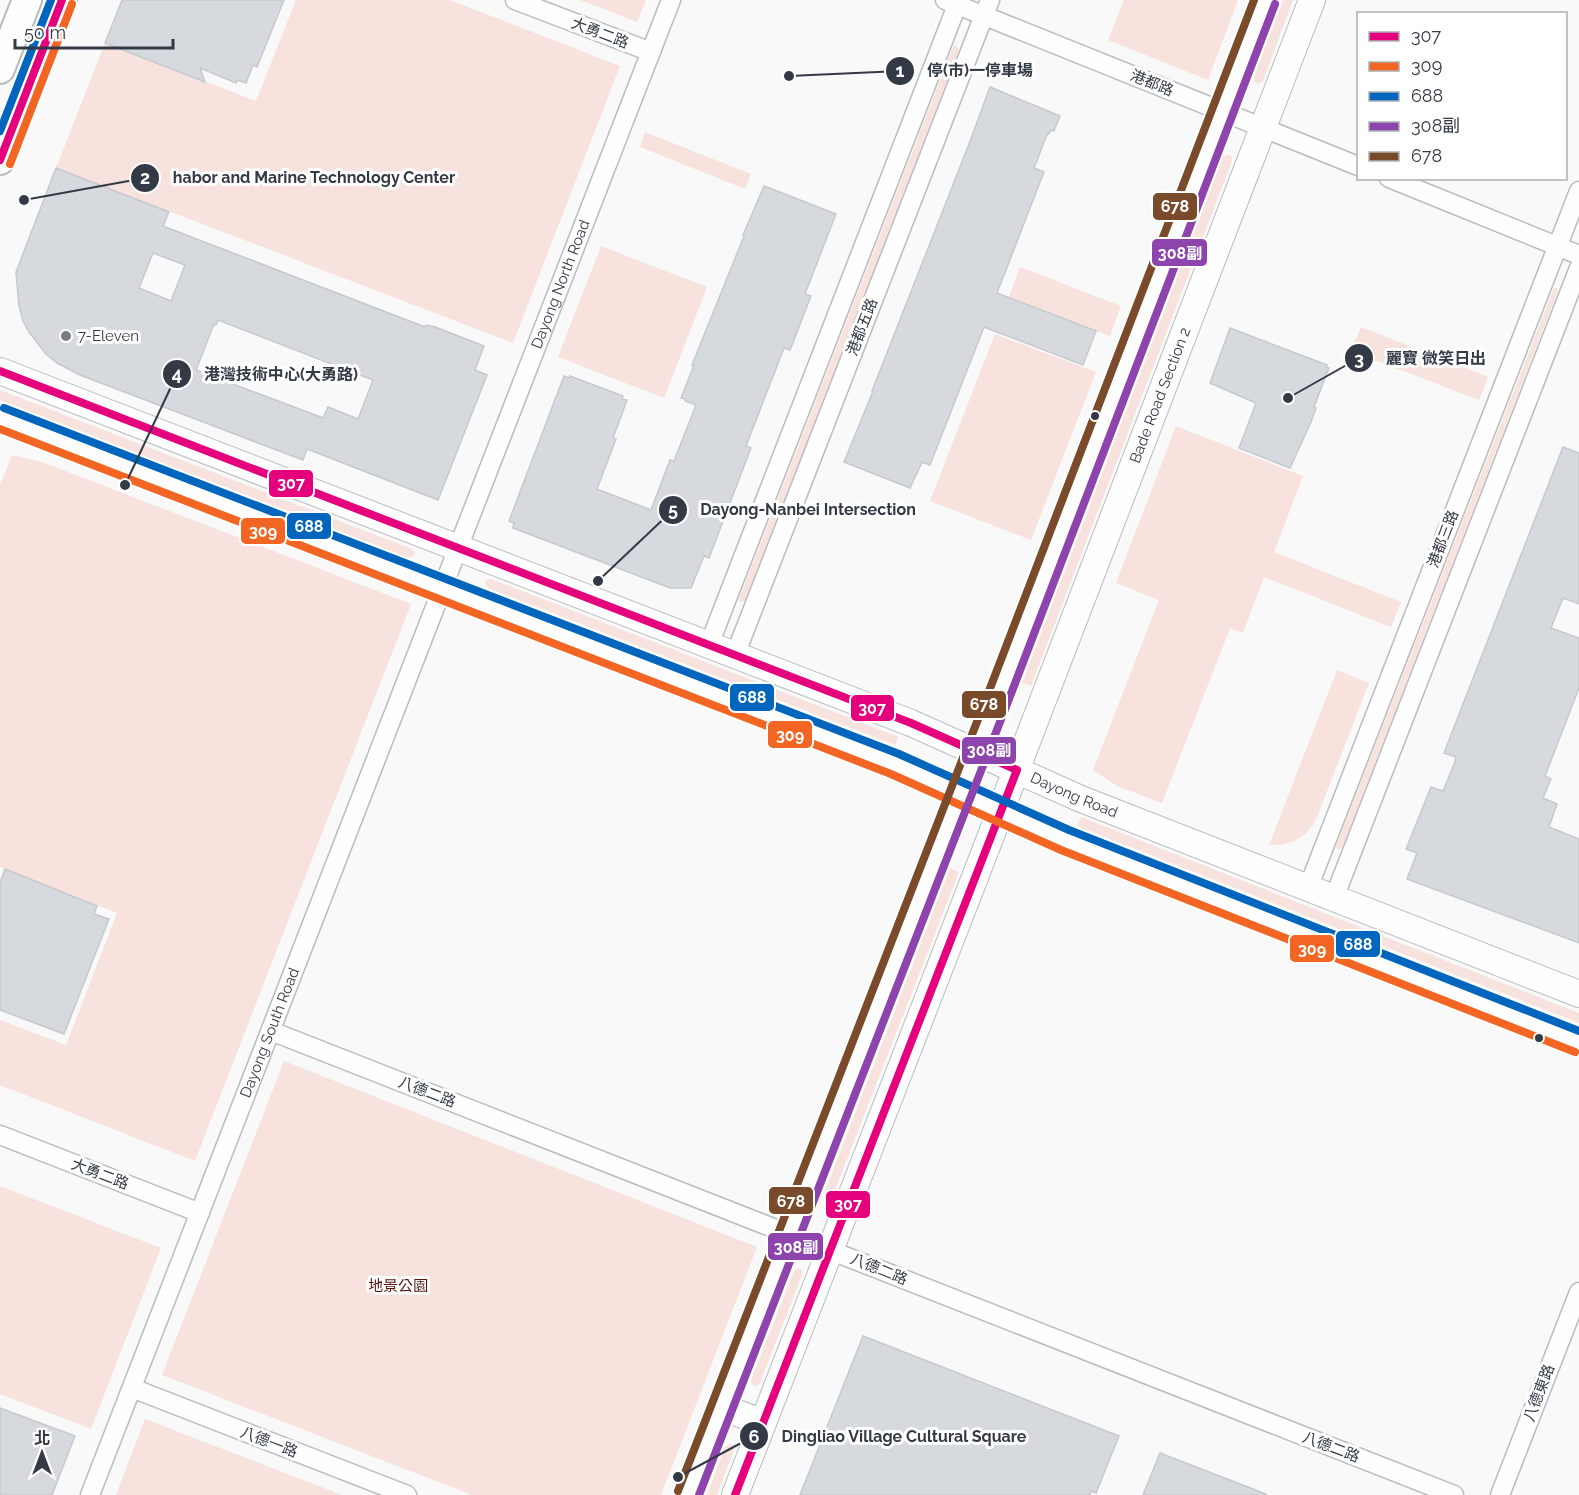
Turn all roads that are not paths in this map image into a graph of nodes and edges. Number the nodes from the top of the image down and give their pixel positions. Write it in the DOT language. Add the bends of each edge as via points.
graph roads {
  1 [pos="27,0"];
  2 [pos="62,0"];
  3 [pos="515,0"];
  4 [pos="671,0"];
  5 [pos="1265,0"];
  6 [pos="1312,0"];
  7 [pos="954,2"];
  8 [pos="987,8"];
  9 [pos="651,52"];
  10 [pos="0,69"];
  11 [pos="1222,112"];
  12 [pos="1263,128"];
  13 [pos="0,160"];
  14 [pos="1357,165"];
  15 [pos="1394,180"];
  16 [pos="1579,191"];
  17 [pos="1557,247"];
  18 [pos="1579,255"];
  19 [pos="1579,268"];
  20 [pos="0,371"];
  21 [pos="0,418"];
  22 [pos="450,568"];
  23 [pos="709,645"];
  24 [pos="735,655"];
  25 [pos="969,773"];
  26 [pos="1009,790"];
  27 [pos="1308,888"];
  28 [pos="1334,898"];
  29 [pos="1579,994"];
  30 [pos="271,1031"];
  31 [pos="1579,1042"];
  32 [pos="0,1136"];
  33 [pos="200,1213"];
  34 [pos="790,1233"];
  35 [pos="830,1250"];
  36 [pos="1579,1292"];
  37 [pos="132,1388"];
  38 [pos="722,1407"];
  39 [pos="763,1423"];
  40 [pos="90,1495"];
  41 [pos="406,1495"];
  42 [pos="688,1495"];
  43 [pos="735,1495"];
  44 [pos="1454,1495"];
  45 [pos="1500,1495"];
  1 -- 10 [label="main road"];
  2 -- 13 [label="main road"];
  3 -- 9 [label="street, 大勇二路"];
  4 -- 9 [label="street, Dayong North Road"];
  5 -- 11 [label="street"];
  6 -- 12 [label="street, Bade Road Section 2"];
  7 -- 8 [label="street, 港都路"];
  7 -- 23 [label="street, 港都五路"];
  8 -- 11 [label="street, 港都路"];
  8 -- 24 [label="street, 港都五路"];
  9 -- 22 [label="street, Dayong North Road"];
  11 -- 12 [label="street, 港都路"];
  11 -- 25 [label="street"];
  12 -- 14 [label="street, 港都路"];
  12 -- 26 [label="street, Bade Road Section 2"];
  15 -- 17 [label="street"];
  16 -- 17 [label="street, 港都三路"];
  17 -- 18 [label="street"];
  17 -- 27 [label="street, 港都三路"];
  19 -- 28 [label="street, 港都三路"];
  20 -- 22 [label="street, Dayong Road"];
  21 -- 22 [label="street, Dayong Road"];
  22 -- 23 [label="street, Dayong Road"];
  22 -- 25 [label="street, Dayong Road" via="895,764"];
  22 -- 30 [label="street, Dayong South Road"];
  23 -- 24 [label="street, Dayong Road"];
  24 -- 25 [label="street, Dayong Road" via="911,723"];
  25 -- 26 [label="street, Dayong Road"];
  25 -- 26 [label="street, Dayong Road"];
  25 -- 34 [label="street"];
  26 -- 27 [label="street, Dayong Road" via="1081,799"];
  26 -- 31 [label="street, Dayong Road" via="1065,840"];
  26 -- 35 [label="street, Bade Road Section 2"];
  27 -- 28 [label="street, Dayong Road"];
  28 -- 29 [label="street, Dayong Road"];
  30 -- 33 [label="street, Dayong South Road"];
  30 -- 34 [label="street, 八德二路"];
  32 -- 33 [label="street, 大勇二路"];
  33 -- 37 [label="street, Dayong South Road"];
  34 -- 35 [label="street, 八德二路"];
  34 -- 38 [label="street"];
  35 -- 39 [label="street, Bade Road Section 2"];
  35 -- 44 [label="street, 八德二路"];
  36 -- 45 [label="street, 八德東路"];
  37 -- 40 [label="street, Dayong South Road"];
  37 -- 41 [label="street, 八德一路"];
  38 -- 39 [label="street"];
  38 -- 42 [label="street"];
  39 -- 43 [label="street, Bade Road Section 2"];
}
